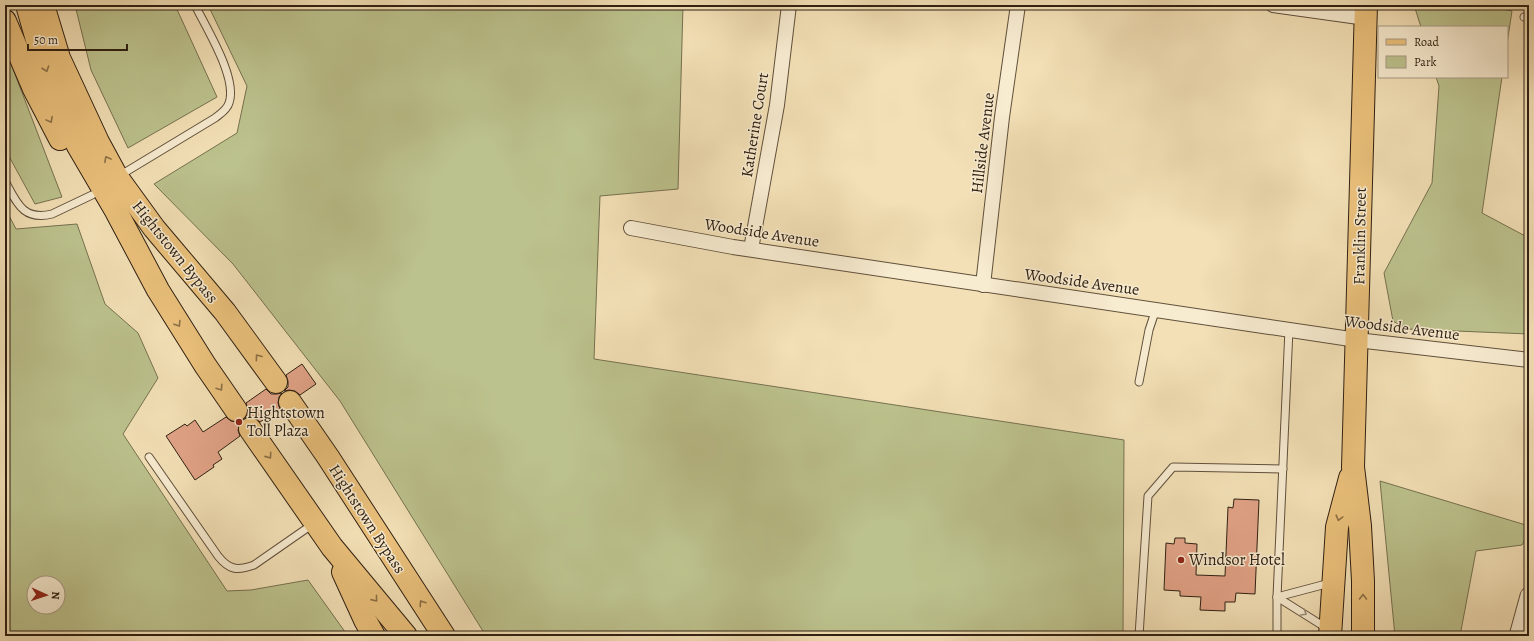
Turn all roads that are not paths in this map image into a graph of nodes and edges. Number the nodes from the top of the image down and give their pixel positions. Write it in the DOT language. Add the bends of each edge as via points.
graph roads {
  1 [pos="27,5"];
  2 [pos="43,5"];
  3 [pos="54,5"];
  4 [pos="195,5"];
  5 [pos="789,5"];
  6 [pos="1018,5"];
  7 [pos="1273,5"];
  8 [pos="1366,12"];
  9 [pos="5,21"];
  10 [pos="85,115"];
  11 [pos="118,177"];
  12 [pos="5,181"];
  13 [pos="92,195"];
  14 [pos="631,228"];
  15 [pos="751,249"];
  16 [pos="983,285"];
  17 [pos="158,290"];
  18 [pos="1156,309"];
  19 [pos="1289,330"];
  20 [pos="1357,340"];
  21 [pos="1529,360"];
  22 [pos="276,382"];
  23 [pos="1138,382"];
  24 [pos="290,402"];
  25 [pos="236,410"];
  26 [pos="250,430"];
  27 [pos="149,457"];
  28 [pos="1353,467"];
  29 [pos="1283,469"];
  30 [pos="315,522"];
  31 [pos="332,547"];
  32 [pos="1332,582"];
  33 [pos="1529,596"];
  34 [pos="1277,597"];
  35 [pos="1330,633"];
  36 [pos="374,636"];
  37 [pos="406,636"];
  38 [pos="444,636"];
  39 [pos="1139,636"];
  40 [pos="1277,636"];
  41 [pos="1363,636"];
  42 [pos="1518,636"];
  1 -- 17 [label="main road, one-way" via="45,68 68,125"];
  2 -- 10 [label="main road" via="58,58"];
  3 -- 10 [label="main road"];
  4 -- 11 [label="lane" via="227,70 231,87 229,103 215,118"];
  5 -- 15 [label="street, Katherine Court" via="777,105"];
  6 -- 16 [label="street, Hillside Avenue"];
  7 -- 8 [label="street"];
  8 -- 20 [label="main road, Franklin Street"];
  9 -- 13 [label="main road, one-way" via="34,89"];
  11 -- 10 [label="main road, Hightstown Bypass, one-way"];
  22 -- 11 [label="main road, Hightstown Bypass, one-way" via="225,312 154,228"];
  12 -- 13 [label="lane" via="19,206 31,215 52,214"];
  13 -- 17 [label="main road"];
  14 -- 15 [label="street, Woodside Avenue"];
  15 -- 16 [label="street, Woodside Avenue"];
  16 -- 18 [label="street, Woodside Avenue"];
  17 -- 25 [label="main road, one-way"];
  18 -- 19 [label="street, Woodside Avenue"];
  18 -- 23 [label="lane"];
  19 -- 20 [label="street, Woodside Avenue"];
  19 -- 29 [label="lane"];
  20 -- 21 [label="street, Woodside Avenue"];
  20 -- 28 [label="main road, Franklin Street"];
  38 -- 24 [label="main road, Hightstown Bypass, one-way" via="328,456"];
  26 -- 30 [label="main road, one-way"];
  27 -- 30 [label="lane" via="218,556 233,568 254,565"];
  28 -- 32 [label="main road, one-way" via="1337,527"];
  41 -- 28 [label="main road, one-way" via="1360,526"];
  29 -- 34 [label="lane"];
  29 -- 39 [label="lane" via="1173,467 1148,496"];
  30 -- 31 [label="main road"];
  31 -- 36 [label="main road"];
  31 -- 37 [label="main road, one-way"];
  32 -- 34 [label="lane"];
  32 -- 35 [label="main road"];
  33 -- 42 [label="street"];
  34 -- 35 [label="lane, one-way"];
  34 -- 40 [label="lane"];
}
